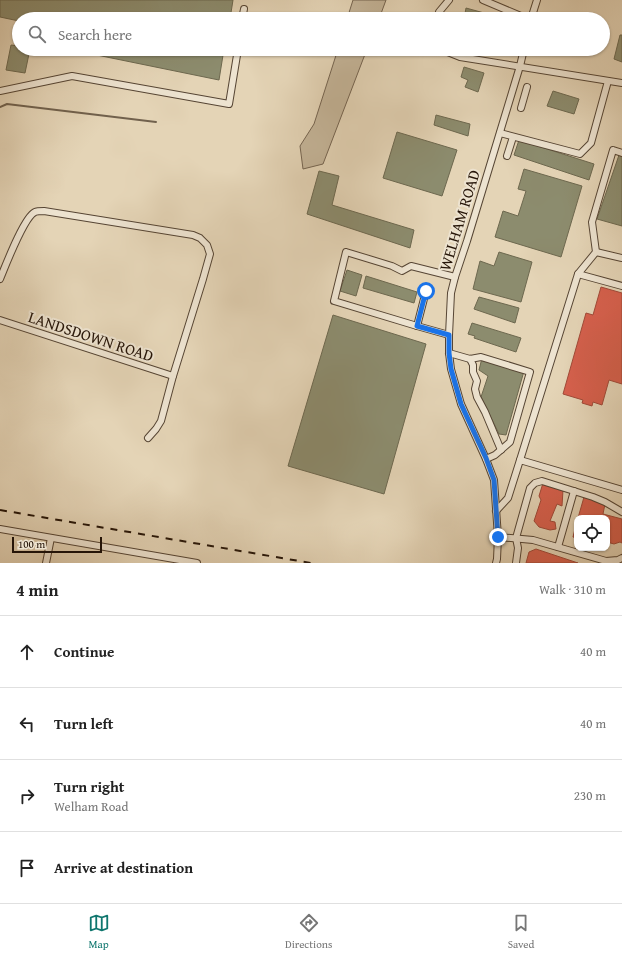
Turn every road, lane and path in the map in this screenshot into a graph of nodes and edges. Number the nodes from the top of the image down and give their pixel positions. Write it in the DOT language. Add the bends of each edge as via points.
graph roads {
  1 [pos="449,0"];
  2 [pos="483,0"];
  3 [pos="536,0"];
  4 [pos="244,9"];
  5 [pos="243,12"];
  6 [pos="439,12"];
  7 [pos="513,12"];
  8 [pos="532,12"];
  9 [pos="237,56"];
  10 [pos="458,56"];
  11 [pos="522,56"];
  12 [pos="520,66"];
  13 [pos="608,81"];
  14 [pos="622,83"];
  15 [pos="527,87"];
  16 [pos="0,90"];
  17 [pos="512,91"];
  18 [pos="525,95"];
  19 [pos="521,108"];
  20 [pos="500,133"];
  21 [pos="513,137"];
  22 [pos="622,152"];
  23 [pos="507,156"];
  24 [pos="596,252"];
  25 [pos="622,258"];
  26 [pos="578,274"];
  27 [pos="455,277"];
  28 [pos="0,279"];
  29 [pos="622,286"];
  30 [pos="426,291"];
  31 [pos="0,320"];
  32 [pos="417,326"];
  33 [pos="449,335"];
  34 [pos="449,353"];
  35 [pos="470,359"];
  36 [pos="173,376"];
  37 [pos="148,438"];
  38 [pos="501,450"];
  39 [pos="486,458"];
  40 [pos="520,460"];
  41 [pos="622,490"];
  42 [pos="574,491"];
  43 [pos="496,511"];
  44 [pos="622,512"];
  45 [pos="0,529"];
  46 [pos="498,537"];
  47 [pos="51,538"];
  48 [pos="516,538"];
  49 [pos="558,548"];
  50 [pos="622,558"];
  51 [pos="605,562"];
  52 [pos="45,563"];
  53 [pos="197,563"];
  54 [pos="496,563"];
  55 [pos="516,563"];
  1 -- 6 [label="street"];
  2 -- 7 [label="street"];
  3 -- 8 [label="street"];
  4 -- 5 [label="street"];
  9 -- 16 [label="street" via="229,104 72,76"];
  10 -- 12 [label="street"];
  11 -- 12 [label="street, WELHAM ROAD"];
  12 -- 13 [label="street"];
  12 -- 17 [label="street, WELHAM ROAD"];
  13 -- 14 [label="street"];
  13 -- 21 [label="street" via="591,143 580,154"];
  15 -- 18 [label="street"];
  17 -- 18 [label="street"];
  17 -- 20 [label="street, WELHAM ROAD"];
  18 -- 19 [label="street"];
  20 -- 21 [label="street"];
  20 -- 27 [label="street, WELHAM ROAD"];
  21 -- 23 [label="street"];
  22 -- 24 [label="street" via="613,150 592,222"];
  24 -- 25 [label="street"];
  24 -- 26 [label="street"];
  26 -- 29 [label="street"];
  26 -- 40 [label="street"];
  27 -- 32 [label="street" via="411,266 402,270 346,252 334,301"];
  27 -- 33 [label="street, WELHAM ROAD" via="451,293"];
  28 -- 36 [label="street" via="27,220 34,212 44,211 200,238 207,245 210,254"];
  30 -- 32 [label="street"];
  31 -- 36 [label="street, LANDSDOWN ROAD"];
  32 -- 33 [label="street"];
  33 -- 34 [label="street, WELHAM ROAD"];
  34 -- 35 [label="street"];
  34 -- 39 [label="street, WELHAM ROAD" via="461,404"];
  35 -- 38 [label="street" via="477,381 477,397"];
  35 -- 38 [label="street" via="481,357 530,372 510,442"];
  36 -- 37 [label="street" via="161,421"];
  38 -- 39 [label="street"];
  39 -- 43 [label="street, WELHAM ROAD" via="494,480"];
  40 -- 41 [label="street"];
  40 -- 43 [label="street" via="508,498"];
  42 -- 44 [label="street" via="599,499"];
  42 -- 48 [label="street" via="542,481 535,483 530,488"];
  42 -- 49 [label="street"];
  43 -- 46 [label="street, WELHAM ROAD"];
  45 -- 47 [label="street"];
  46 -- 48 [label="street"];
  46 -- 54 [label="street, WELHAM ROAD"];
  47 -- 52 [label="street"];
  47 -- 53 [label="street"];
  48 -- 49 [label="street"];
  48 -- 55 [label="street"];
  49 -- 51 [label="street"];
  50 -- 51 [label="street"];
}
